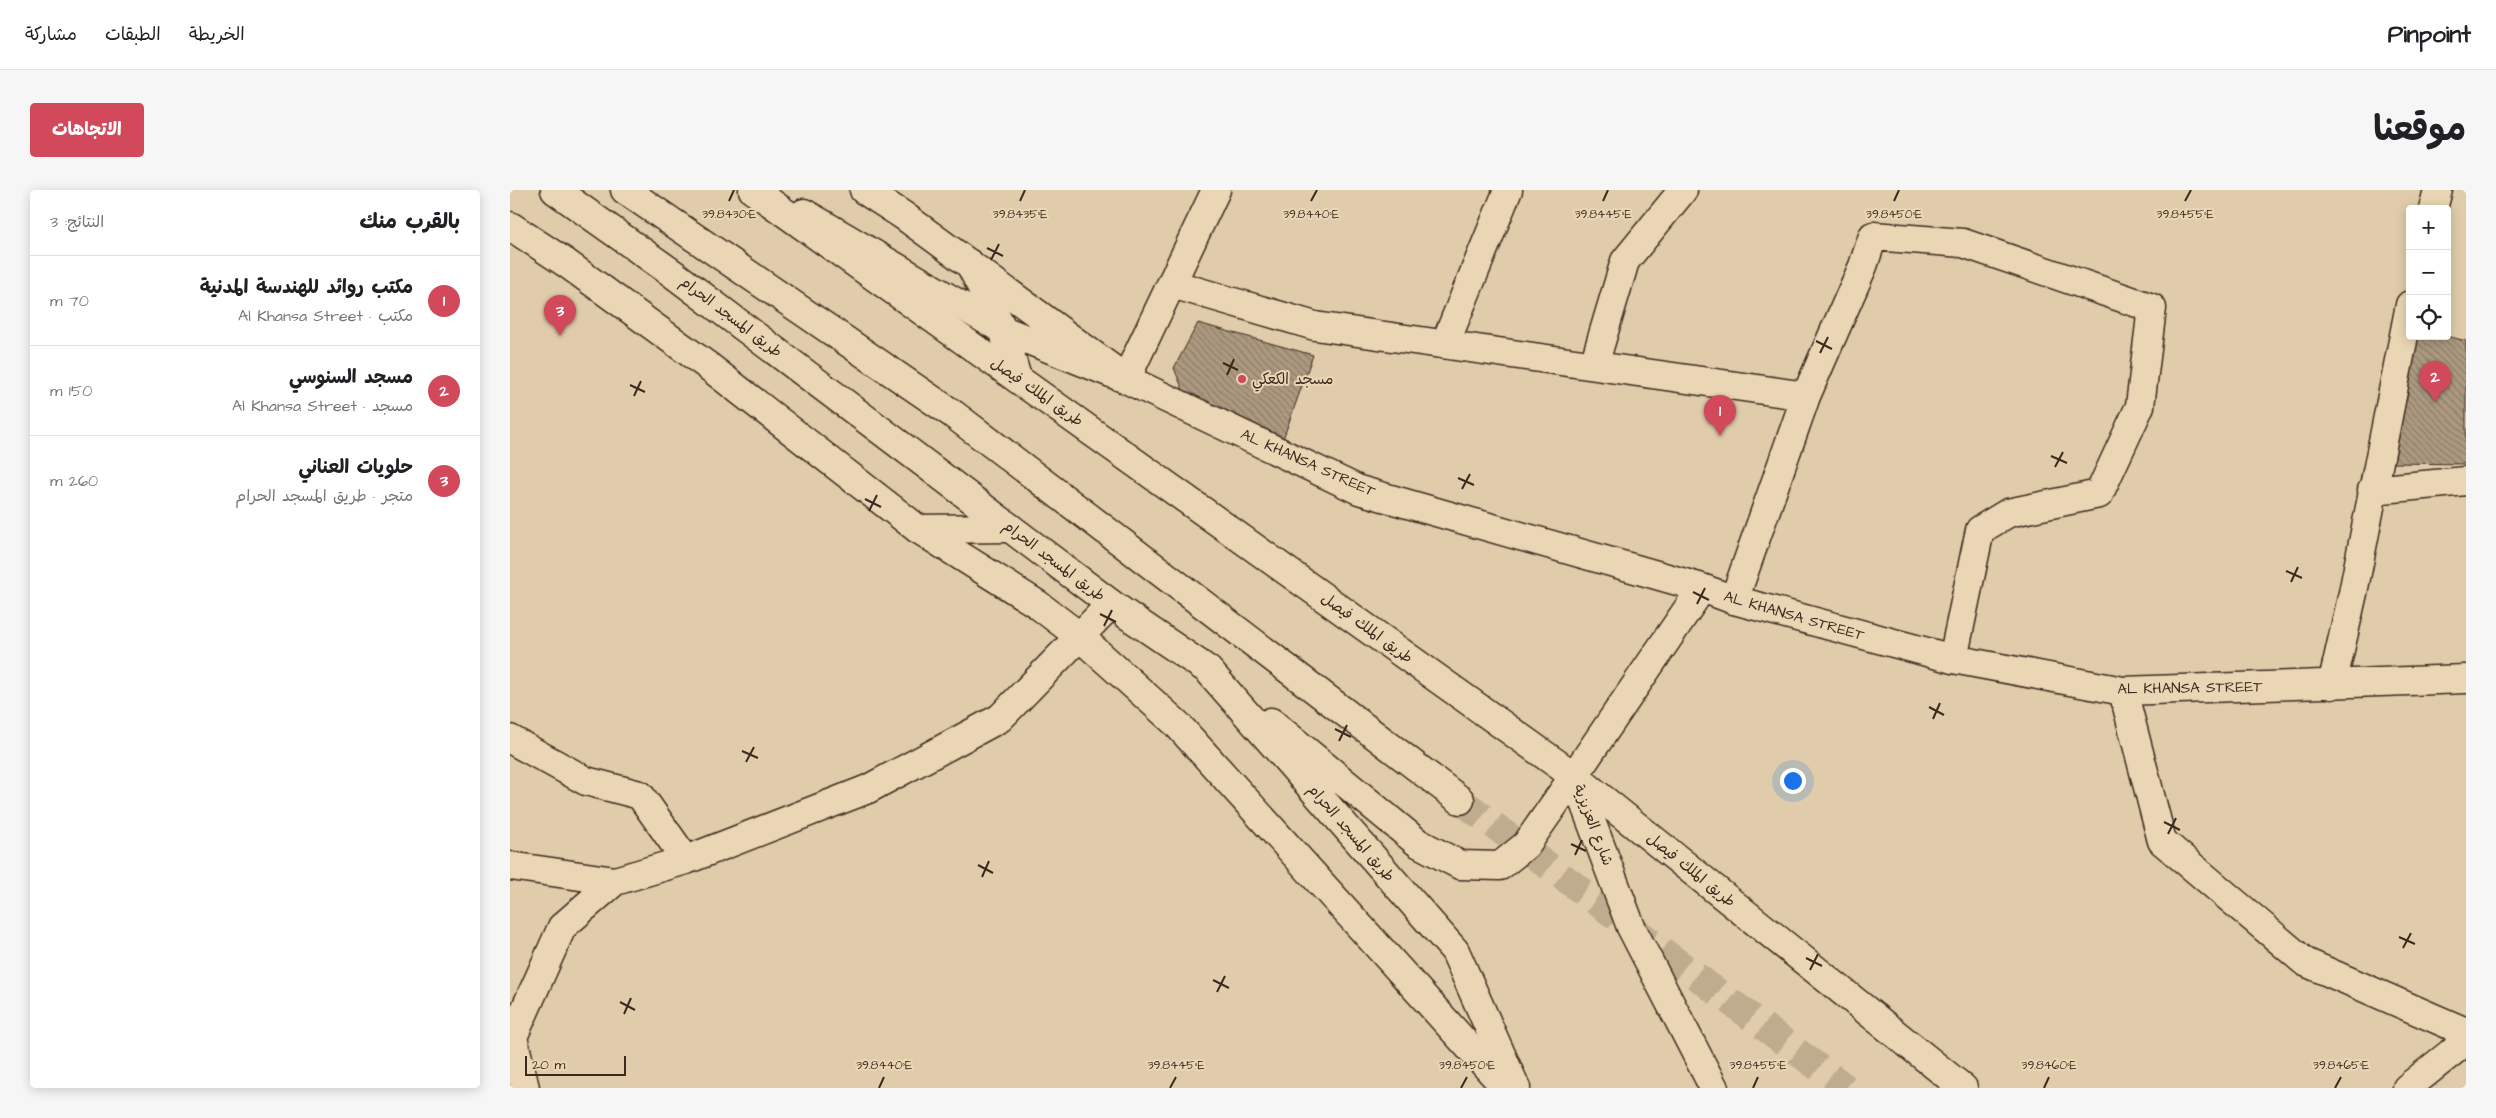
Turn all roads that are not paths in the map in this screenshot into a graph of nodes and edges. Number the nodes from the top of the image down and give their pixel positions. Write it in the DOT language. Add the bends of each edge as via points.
graph roads {
  1 [pos="554,190"];
  2 [pos="625,190"];
  3 [pos="753,190"];
  4 [pos="764,190"];
  5 [pos="864,190"];
  6 [pos="1216,190"];
  7 [pos="1508,190"];
  8 [pos="1684,190"];
  9 [pos="2438,190"];
  10 [pos="2434,205"];
  11 [pos="510,226"];
  12 [pos="970,264"];
  13 [pos="1172,284"];
  14 [pos="2406,324"];
  15 [pos="1003,330"];
  16 [pos="1445,344"];
  17 [pos="1594,365"];
  18 [pos="1017,378"];
  19 [pos="1126,379"];
  20 [pos="1806,396"];
  21 [pos="2466,481"];
  22 [pos="2372,490"];
  23 [pos="1010,528"];
  24 [pos="918,529"];
  25 [pos="1702,588"];
  26 [pos="1734,600"];
  27 [pos="1111,604"];
  28 [pos="1079,636"];
  29 [pos="1953,660"];
  30 [pos="1208,670"];
  31 [pos="2466,679"];
  32 [pos="2332,685"];
  33 [pos="2123,691"];
  34 [pos="510,739"];
  35 [pos="1574,776"];
  36 [pos="1460,800"];
  37 [pos="686,860"];
  38 [pos="510,866"];
  39 [pos="615,881"];
  40 [pos="1455,951"];
  41 [pos="2466,1032"];
  42 [pos="511,1037"];
  43 [pos="2466,1042"];
  44 [pos="525,1088"];
  45 [pos="1506,1088"];
  46 [pos="1516,1088"];
  47 [pos="1526,1088"];
  48 [pos="1714,1088"];
  49 [pos="1963,1088"];
  50 [pos="2407,1088"];
  1 -- 23 [label="main road, طريق المسجد الحرام" via="672,273"];
  2 -- 36 [label="main road" via="953,414"];
  3 -- 18 [label="main road, طريق الملك فيصل"];
  4 -- 15 [label="main road"];
  5 -- 12 [label="main road"];
  6 -- 13 [label="main road"];
  7 -- 16 [label="main road"];
  8 -- 17 [label="main road" via="1625,261"];
  9 -- 10 [label="main road"];
  11 -- 24 [label="main road" via="708,366"];
  12 -- 15 [label="main road"];
  12 -- 19 [label="main road"];
  13 -- 16 [label="main road" via="1315,326"];
  13 -- 19 [label="main road"];
  14 -- 22 [label="main road"];
  15 -- 18 [label="main road"];
  15 -- 19 [label="main road"];
  16 -- 17 [label="main road"];
  17 -- 20 [label="main road"];
  18 -- 35 [label="main road, طريق الملك فيصل"];
  19 -- 25 [label="main road, AL KHANSA STREET" via="1359,490"];
  20 -- 26 [label="main road"];
  20 -- 29 [label="main road" via="1873,236 1963,243 2152,308 2140,406 2099,494 2008,513 1980,530"];
  21 -- 22 [label="main road"];
  22 -- 32 [label="main road"];
  23 -- 24 [label="main road"];
  23 -- 27 [label="main road, طريق المسجد الحرام"];
  24 -- 28 [label="main road" via="1037,604"];
  25 -- 26 [label="main road, AL KHANSA STREET"];
  25 -- 35 [label="main road"];
  26 -- 29 [label="main road, AL KHANSA STREET"];
  27 -- 28 [label="main road"];
  27 -- 30 [label="main road, طريق المسجد الحرام"];
  28 -- 37 [label="main road" via="1000,718 868,790"];
  28 -- 45 [label="main road" via="1178,724"];
  29 -- 33 [label="main road, AL KHANSA STREET"];
  30 -- 35 [label="main road, شارع العزيزية" via="1418,842 1460,865 1500,866 1526,845"];
  30 -- 40 [label="main road, طريق المسجد الحرام"];
  31 -- 32 [label="main road, AL KHANSA STREET"];
  32 -- 33 [label="main road, AL KHANSA STREET"];
  33 -- 41 [label="main road" via="2162,841 2305,962"];
  34 -- 37 [label="main road" via="586,781 640,795"];
  35 -- 48 [label="main road, شارع العزيزية" via="1631,927"];
  35 -- 49 [label="main road, طريق الملك فيصل"];
  37 -- 39 [label="main road"];
  38 -- 39 [label="main road"];
  39 -- 42 [label="main road" via="562,927"];
  40 -- 46 [label="main road, طريق المسجد الحرام"];
  40 -- 47 [label="main road"];
  42 -- 44 [label="main road"];
  43 -- 50 [label="main road"];
}
